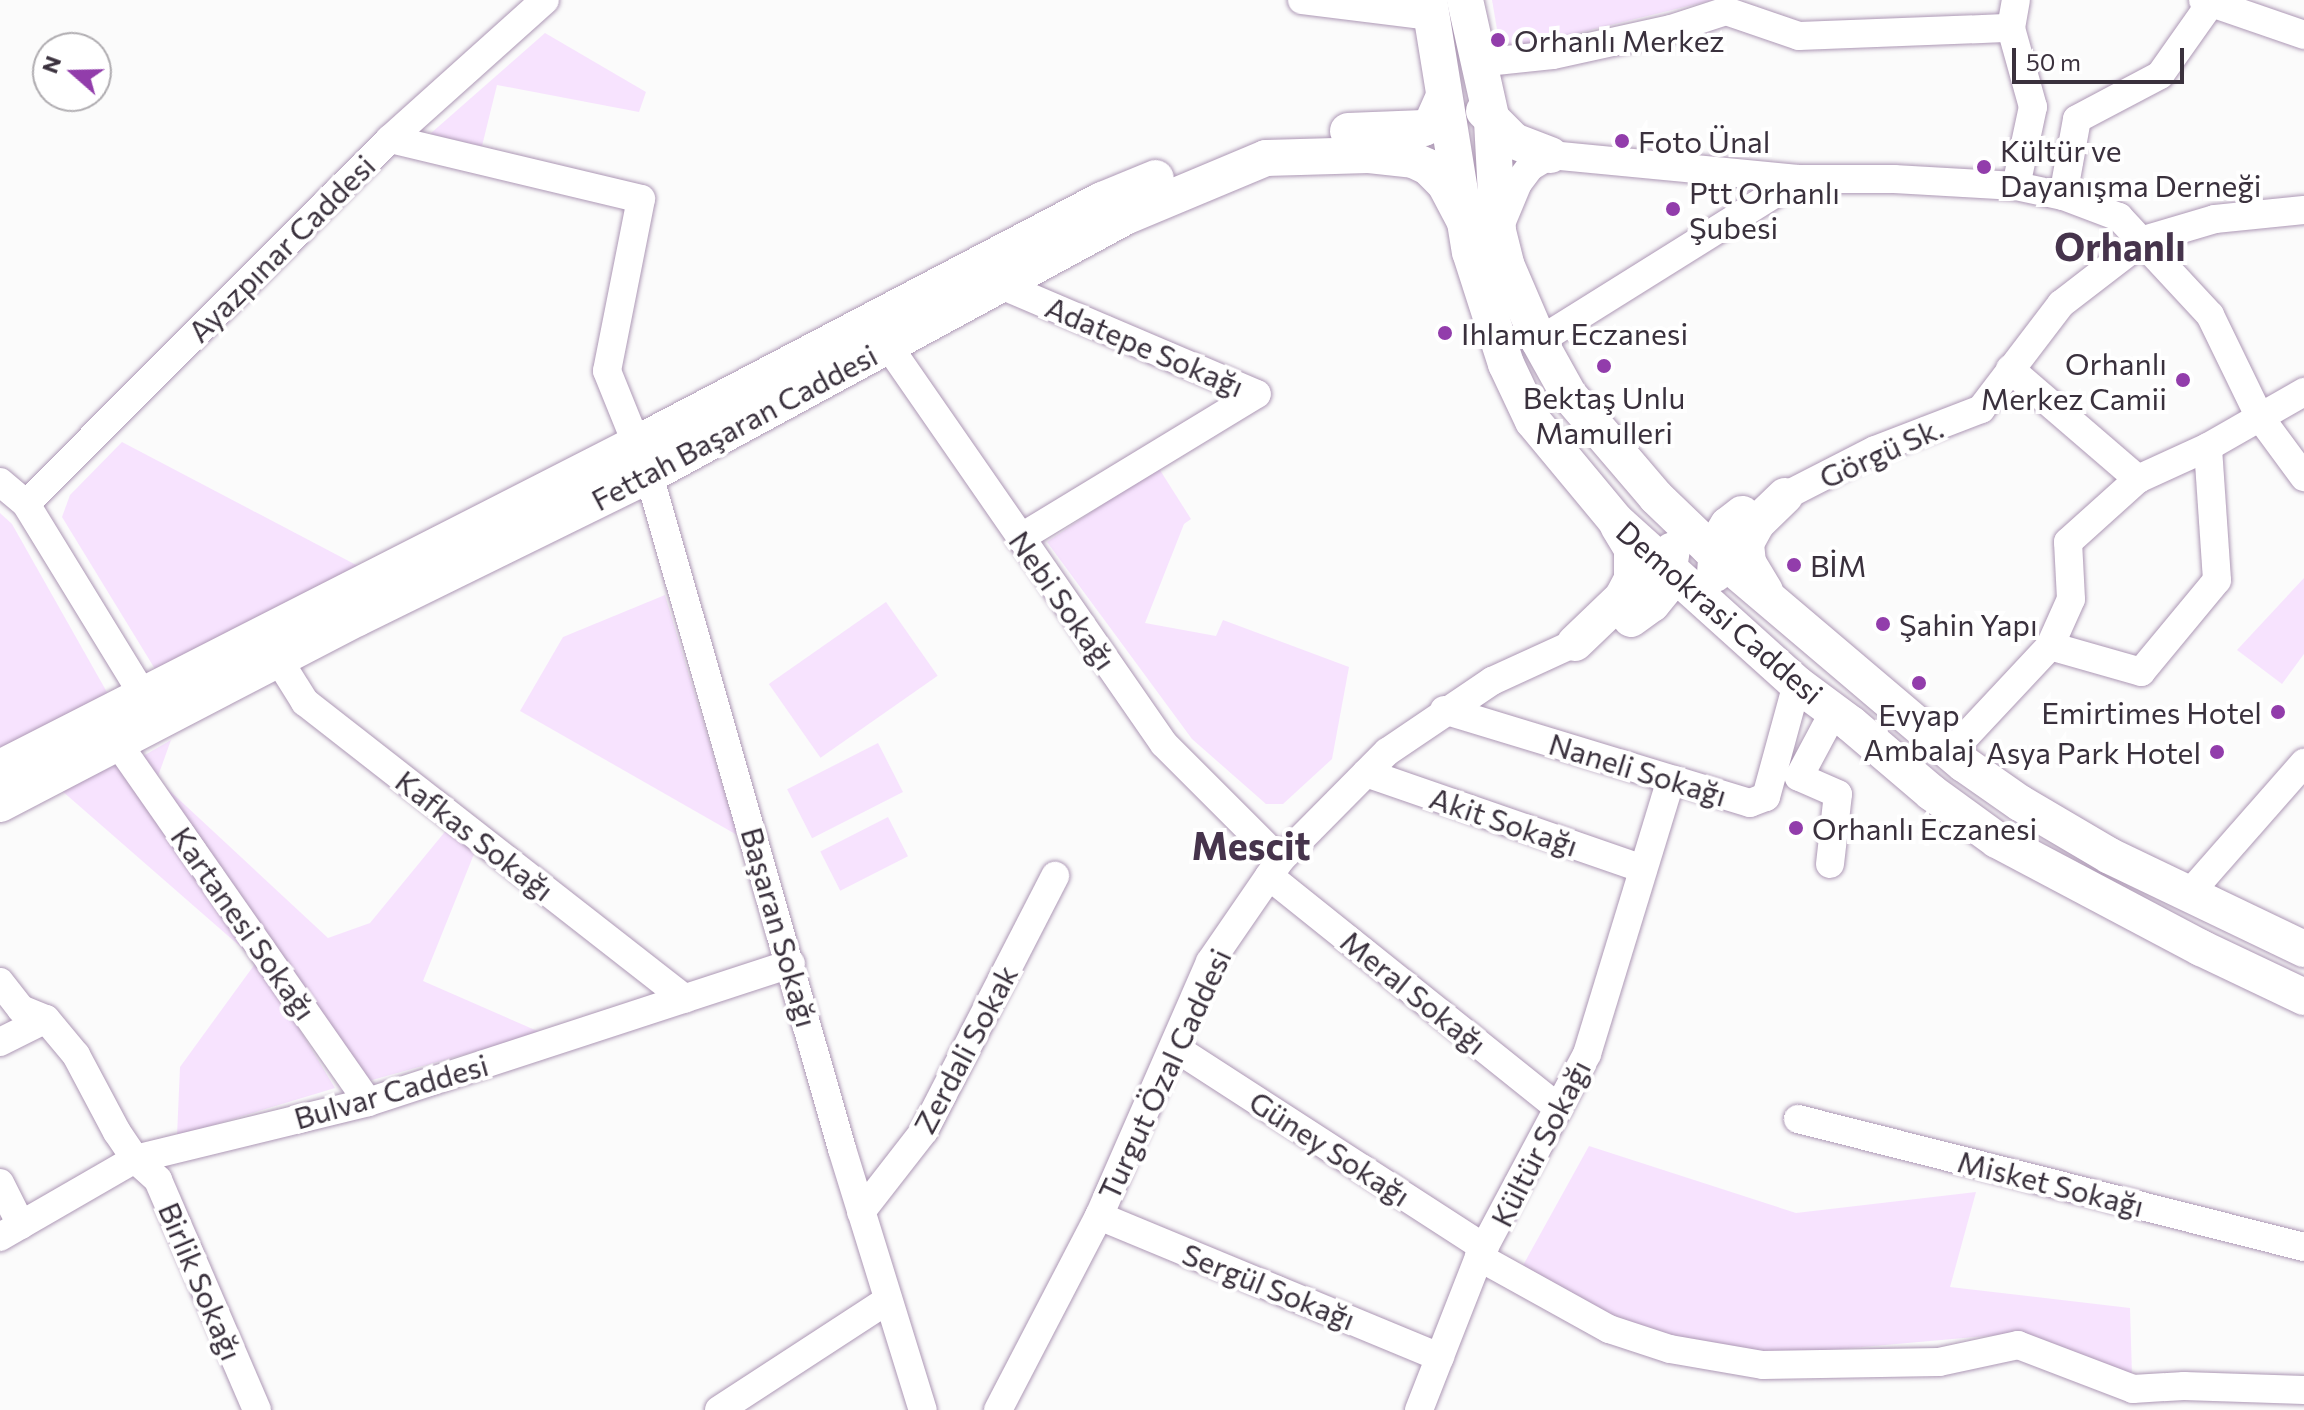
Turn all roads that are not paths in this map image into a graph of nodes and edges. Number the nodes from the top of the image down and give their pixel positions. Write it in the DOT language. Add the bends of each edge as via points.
graph roads {
  1 [pos="545,0"];
  2 [pos="1302,0"];
  3 [pos="1465,0"];
  4 [pos="2016,0"];
  5 [pos="2209,2"];
  6 [pos="1736,5"];
  7 [pos="1430,8"];
  8 [pos="2011,28"];
  9 [pos="2304,35"];
  10 [pos="1436,55"];
  11 [pos="1477,63"];
  12 [pos="1443,98"];
  13 [pos="2033,107"];
  14 [pos="2077,119"];
  15 [pos="1492,121"];
  16 [pos="1395,131"];
  17 [pos="390,139"];
  18 [pos="1451,152"];
  19 [pos="1550,155"];
  20 [pos="1731,172"];
  21 [pos="1798,179"];
  22 [pos="2016,186"];
  23 [pos="2063,196"];
  24 [pos="2304,210"];
  25 [pos="1746,213"];
  26 [pos="1464,220"];
  27 [pos="1498,231"];
  28 [pos="2144,240"];
  29 [pos="999,284"];
  30 [pos="879,332"];
  31 [pos="1539,341"];
  32 [pos="2010,369"];
  33 [pos="2304,392"];
  34 [pos="2259,416"];
  35 [pos="2208,447"];
  36 [pos="643,460"];
  37 [pos="2304,477"];
  38 [pos="2138,479"];
  39 [pos="0,482"];
  40 [pos="1785,496"];
  41 [pos="26,504"];
  42 [pos="1664,505"];
  43 [pos="1742,514"];
  44 [pos="1616,521"];
  45 [pos="1020,538"];
  46 [pos="1715,552"];
  47 [pos="1671,573"];
  48 [pos="1774,603"];
  49 [pos="1708,605"];
  50 [pos="1631,619"];
  51 [pos="1738,631"];
  52 [pos="1575,643"];
  53 [pos="2050,646"];
  54 [pos="278,659"];
  55 [pos="1797,684"];
  56 [pos="142,693"];
  57 [pos="1444,710"];
  58 [pos="1851,724"];
  59 [pos="119,745"];
  60 [pos="1950,753"];
  61 [pos="2304,763"];
  62 [pos="0,768"];
  63 [pos="1366,773"];
  64 [pos="1671,780"];
  65 [pos="0,804"];
  66 [pos="1830,864"];
  67 [pos="1275,868"];
  68 [pos="1643,869"];
  69 [pos="1055,876"];
  70 [pos="2188,895"];
  71 [pos="2304,949"];
  72 [pos="791,964"];
  73 [pos="0,982"];
  74 [pos="2304,997"];
  75 [pos="685,999"];
  76 [pos="46,1019"];
  77 [pos="0,1042"];
  78 [pos="1174,1047"];
  79 [pos="368,1102"];
  80 [pos="1559,1108"];
  81 [pos="1798,1119"];
  82 [pos="135,1159"];
  83 [pos="0,1183"];
  84 [pos="861,1212"];
  85 [pos="1099,1216"];
  86 [pos="10,1231"];
  87 [pos="2304,1247"];
  88 [pos="1482,1252"];
  89 [pos="888,1300"];
  90 [pos="1440,1357"];
  91 [pos="2304,1390"];
  92 [pos="257,1410"];
  93 [pos="719,1410"];
  94 [pos="923,1410"];
  95 [pos="998,1410"];
  96 [pos="1419,1410"];
  1 -- 17 [label="street, Ayazpınar Caddesi"];
  2 -- 7 [label="street"];
  3 -- 11 [label="main road, Demokrasi Caddesi"];
  4 -- 8 [label="street"];
  5 -- 9 [label="street"];
  5 -- 14 [label="street" via="2160,75"];
  6 -- 8 [label="street" via="1799,36"];
  6 -- 11 [label="street" via="1671,29 1553,55"];
  7 -- 10 [label="main road, Demokrasi Caddesi"];
  8 -- 13 [label="street"];
  10 -- 12 [label="main road, Demokrasi Caddesi"];
  10 -- 15 [label="main road"];
  11 -- 15 [label="main road, Demokrasi Caddesi"];
  12 -- 16 [label="main road, Fettah Başaran Caddesi" via="1432,123"];
  12 -- 18 [label="main road, Demokrasi Caddesi"];
  13 -- 14 [label="street"];
  13 -- 22 [label="street"];
  14 -- 23 [label="street"];
  15 -- 19 [label="main road" via="1514,141"];
  15 -- 27 [label="main road, Demokrasi Caddesi"];
  16 -- 18 [label="main road, Fettah Başaran Caddesi" via="1431,140"];
  16 -- 30 [label="main road, Fettah Başaran Caddesi" via="1287,133 1243,144 1102,200"];
  17 -- 36 [label="street, Başaran Sokağı" via="641,199 607,371"];
  17 -- 41 [label="street, Ayazpınar Caddesi"];
  18 -- 26 [label="main road, Demokrasi Caddesi"];
  18 -- 27 [label="main road, Fettah Başaran Caddesi" via="1480,186"];
  19 -- 20 [label="street"];
  19 -- 27 [label="street" via="1530,167 1518,183"];
  20 -- 21 [label="street"];
  20 -- 25 [label="street" via="1751,186"];
  21 -- 22 [label="street"];
  21 -- 25 [label="street"];
  22 -- 23 [label="street"];
  23 -- 28 [label="street" via="2119,217"];
  24 -- 28 [label="street" via="2215,219"];
  25 -- 31 [label="street"];
  26 -- 29 [label="main road, Fettah Başaran Caddesi" via="1445,184 1413,160 1369,155 1266,158 1125,217"];
  26 -- 44 [label="main road, Demokrasi Caddesi" via="1518,394 1533,421"];
  27 -- 31 [label="main road, Demokrasi Caddesi" via="1506,264"];
  28 -- 32 [label="street, Görgü Sk." via="2061,304"];
  28 -- 34 [label="street" via="2210,315"];
  29 -- 30 [label="main road, Fettah Başaran Caddesi"];
  29 -- 45 [label="street, Adatepe Sokağı" via="1257,394"];
  30 -- 36 [label="main road, Fettah Başaran Caddesi"];
  30 -- 45 [label="street, Nebi Sokağı"];
  31 -- 42 [label="main road, Demokrasi Caddesi" via="1569,395"];
  32 -- 38 [label="street"];
  32 -- 40 [label="street, Görgü Sk." via="1981,409 1875,450"];
  33 -- 34 [label="street"];
  34 -- 35 [label="street"];
  34 -- 37 [label="street"];
  35 -- 38 [label="street"];
  35 -- 53 [label="street" via="2217,580 2141,672"];
  36 -- 54 [label="main road, Fettah Başaran Caddesi"];
  36 -- 56 [label="main road, Fettah Başaran Caddesi"];
  36 -- 72 [label="street, Başaran Sokağı"];
  38 -- 53 [label="street" via="2068,542 2071,599"];
  39 -- 41 [label="street"];
  40 -- 43 [label="main road"];
  40 -- 48 [label="main road" via="1757,523 1746,543 1754,576"];
  41 -- 56 [label="street"];
  42 -- 43 [label="main road" via="1708,521"];
  42 -- 46 [label="main road, Demokrasi Caddesi"];
  42 -- 47 [label="main road"];
  43 -- 46 [label="main road" via="1721,534"];
  44 -- 47 [label="main road, Demokrasi Caddesi"];
  44 -- 52 [label="main road" via="1632,549 1632,579 1622,598"];
  45 -- 67 [label="street, Nebi Sokağı" via="1164,744"];
  46 -- 48 [label="main road, Demokrasi Caddesi"];
  46 -- 51 [label="main road" via="1718,588"];
  47 -- 49 [label="main road, Demokrasi Caddesi"];
  47 -- 50 [label="main road" via="1660,596"];
  48 -- 60 [label="main road, Demokrasi Caddesi"];
  49 -- 50 [label="main road" via="1678,601"];
  49 -- 51 [label="main road, Demokrasi Caddesi"];
  50 -- 52 [label="main road"];
  51 -- 55 [label="main road, Demokrasi Caddesi"];
  52 -- 57 [label="street, Turgut Özal Caddesi"];
  53 -- 60 [label="street"];
  54 -- 59 [label="main road, Fettah Başaran Caddesi"];
  54 -- 75 [label="street, Kafkas Sokağı" via="305,702"];
  55 -- 58 [label="main road, Demokrasi Caddesi"];
  55 -- 64 [label="street, Naneli Sokağı" via="1766,797 1750,803"];
  56 -- 62 [label="main road, Fettah Başaran Caddesi"];
  57 -- 63 [label="street, Turgut Özal Caddesi"];
  57 -- 64 [label="street, Naneli Sokağı"];
  58 -- 66 [label="street" via="1830,719 1799,777 1838,794"];
  58 -- 74 [label="main road, Demokrasi Caddesi" via="1997,840"];
  59 -- 65 [label="main road, Fettah Başaran Caddesi"];
  59 -- 79 [label="street, Kartanesi Sokağı"];
  60 -- 70 [label="main road, Demokrasi Caddesi" via="2110,856"];
  61 -- 70 [label="street"];
  63 -- 67 [label="street, Turgut Özal Caddesi"];
  63 -- 68 [label="street, Akit Sokağı"];
  64 -- 68 [label="street, Kültür Sokağı"];
  67 -- 78 [label="street, Turgut Özal Caddesi" via="1210,962"];
  67 -- 80 [label="street, Meral Sokağı"];
  68 -- 80 [label="street, Kültür Sokağı" via="1587,1054"];
  69 -- 84 [label="street, Zerdali Sokak" via="924,1131"];
  70 -- 71 [label="main road, Demokrasi Caddesi"];
  72 -- 75 [label="street, Bulvar Caddesi"];
  72 -- 84 [label="street, Başaran Sokağı"];
  73 -- 76 [label="street, Birlik Sokağı" via="21,1009"];
  75 -- 79 [label="street, Bulvar Caddesi"];
  76 -- 77 [label="street"];
  76 -- 82 [label="street, Birlik Sokağı" via="76,1055"];
  78 -- 85 [label="street, Turgut Özal Caddesi"];
  78 -- 88 [label="street, Güney Sokağı"];
  79 -- 82 [label="street, Bulvar Caddesi"];
  80 -- 88 [label="street, Kültür Sokağı"];
  81 -- 87 [label="street, Misket Sokağı"];
  82 -- 86 [label="street, Bulvar Caddesi"];
  82 -- 92 [label="street, Birlik Sokağı" via="158,1180"];
  83 -- 86 [label="street"];
  84 -- 89 [label="street, Başaran Sokağı"];
  85 -- 90 [label="street, Sergül Sokağı"];
  85 -- 95 [label="street, Turgut Özal Caddesi"];
  88 -- 90 [label="street, Kültür Sokağı"];
  88 -- 91 [label="street, Güney Sokağı" via="1609,1329 1670,1349 1763,1365 1939,1362 2018,1345 2133,1389"];
  89 -- 93 [label="street"];
  89 -- 94 [label="street, Başaran Sokağı"];
  90 -- 96 [label="street, Kültür Sokağı"];
}
